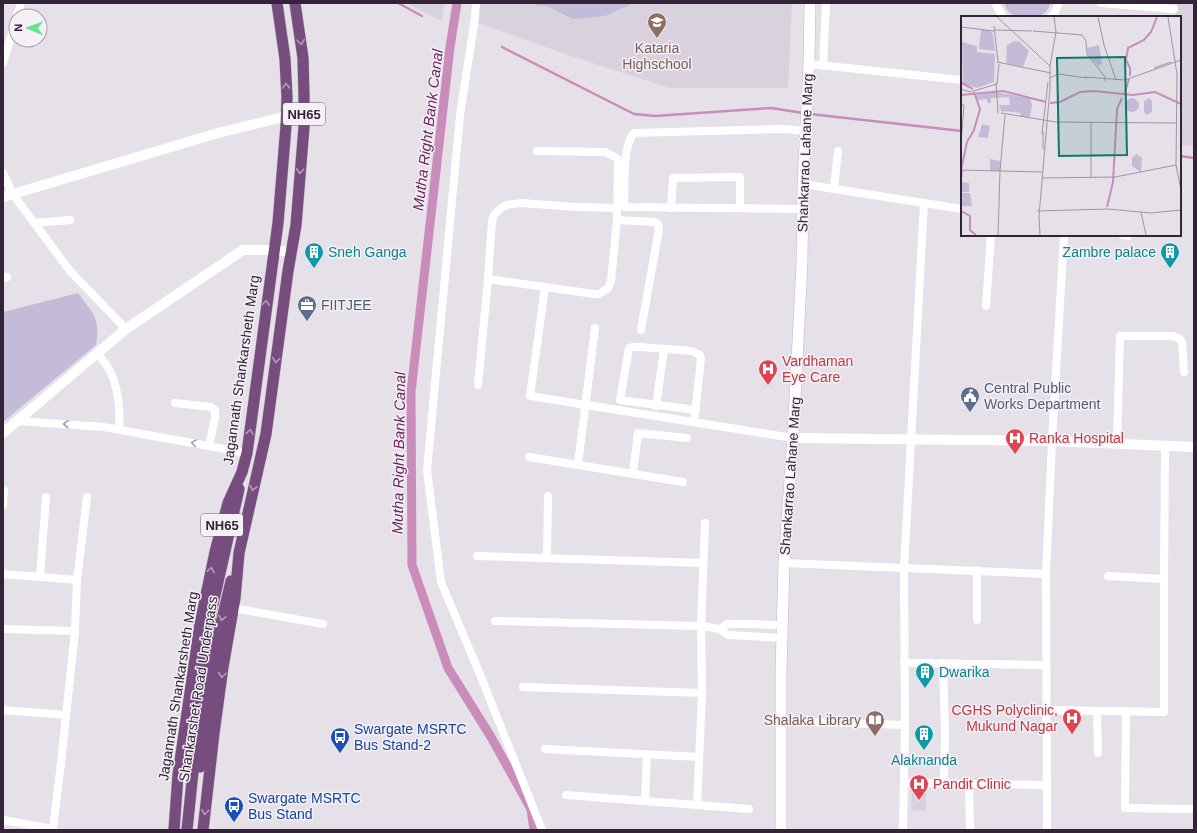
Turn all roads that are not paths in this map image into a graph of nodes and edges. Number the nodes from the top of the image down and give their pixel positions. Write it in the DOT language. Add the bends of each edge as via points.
graph roads {
  1 [pos="278,3"];
  2 [pos="295,3"];
  3 [pos="476,3"];
  4 [pos="810,3"];
  5 [pos="826,3"];
  6 [pos="995,3"];
  7 [pos="1059,3"];
  8 [pos="1101,3"];
  9 [pos="1174,9"];
  10 [pos="1002,16"];
  11 [pos="1052,16"];
  12 [pos="8,47"];
  13 [pos="3,64"];
  14 [pos="808,64"];
  15 [pos="823,66"];
  16 [pos="961,80"];
  17 [pos="286,116"];
  18 [pos="805,131"];
  19 [pos="537,151"];
  20 [pos="838,151"];
  21 [pos="3,173"];
  22 [pos="803,184"];
  23 [pos="834,188"];
  24 [pos="8,195"];
  25 [pos="924,203"];
  26 [pos="617,208"];
  27 [pos="671,208"];
  28 [pos="740,208"];
  29 [pos="802,208"];
  30 [pos="961,209"];
  31 [pos="70,220"];
  32 [pos="617,220"];
  33 [pos="34,223"];
  34 [pos="991,236"];
  35 [pos="1064,236"];
  36 [pos="274,250"];
  37 [pos="291,252"];
  38 [pos="488,280"];
  39 [pos="545,287"];
  40 [pos="986,306"];
  41 [pos="594,328"];
  42 [pos="126,329"];
  43 [pos="641,330"];
  44 [pos="664,349"];
  45 [pos="96,354"];
  46 [pos="1184,372"];
  47 [pos="478,385"];
  48 [pos="175,403"];
  49 [pos="584,404"];
  50 [pos="656,406"];
  51 [pos="696,410"];
  52 [pos="17,421"];
  53 [pos="694,422"];
  54 [pos="119,430"];
  55 [pos="3,433"];
  56 [pos="687,438"];
  57 [pos="793,438"];
  58 [pos="911,440"];
  59 [pos="1052,441"];
  60 [pos="1118,444"];
  61 [pos="209,446"];
  62 [pos="1165,447"];
  63 [pos="1194,447"];
  64 [pos="246,453"];
  65 [pos="529,457"];
  66 [pos="578,464"];
  67 [pos="242,472"];
  68 [pos="633,473"];
  69 [pos="683,482"];
  70 [pos="4,491"];
  71 [pos="548,496"];
  72 [pos="46,497"];
  73 [pos="87,497"];
  74 [pos="3,505"];
  75 [pos="706,523"];
  76 [pos="239,553"];
  77 [pos="477,556"];
  78 [pos="547,558"];
  79 [pos="704,563"];
  80 [pos="784,563"];
  81 [pos="904,569"];
  82 [pos="977,570"];
  83 [pos="3,574"];
  84 [pos="1046,574"];
  85 [pos="40,576"];
  86 [pos="1108,576"];
  87 [pos="1164,579"];
  88 [pos="77,580"];
  89 [pos="233,608"];
  90 [pos="977,620"];
  91 [pos="495,621"];
  92 [pos="323,624"];
  93 [pos="782,625"];
  94 [pos="701,626"];
  95 [pos="3,629"];
  96 [pos="720,629"];
  97 [pos="74,631"];
  98 [pos="782,638"];
  99 [pos="904,663"];
  100 [pos="943,663"];
  101 [pos="1046,665"];
  102 [pos="523,687"];
  103 [pos="702,693"];
  104 [pos="3,710"];
  105 [pos="1047,710"];
  106 [pos="1098,711"];
  107 [pos="1126,711"];
  108 [pos="65,715"];
  109 [pos="781,721"];
  110 [pos="904,725"];
  111 [pos="546,749"];
  112 [pos="1098,754"];
  113 [pos="647,755"];
  114 [pos="699,757"];
  115 [pos="944,782"];
  116 [pos="904,783"];
  117 [pos="970,783"];
  118 [pos="1047,785"];
  119 [pos="566,795"];
  120 [pos="645,801"];
  121 [pos="697,805"];
  122 [pos="749,809"];
  123 [pos="1190,809"];
  124 [pos="3,820"];
  125 [pos="174,830"];
  126 [pos="187,830"];
  127 [pos="191,830"];
  128 [pos="203,830"];
  129 [pos="542,830"];
  130 [pos="781,830"];
  131 [pos="903,830"];
  132 [pos="970,830"];
  133 [pos="1046,830"];
  17 -- 1 [label="highway, Jagannath Shankarsheth Marg / NH65, one-way" via="285,59"];
  2 -- 37 [label="highway, NH65, one-way" via="303,58 304,127 296,225"];
  3 -- 129 [label="street" via="460,115 427,470 441,582"];
  4 -- 14 [label="main road, Shankarrao Lahane Marg"];
  5 -- 15 [label="street"];
  6 -- 10 [label="street"];
  7 -- 11 [label="street"];
  8 -- 9 [label="street"];
  12 -- 13 [label="street"];
  14 -- 15 [label="street"];
  14 -- 18 [label="main road, Shankarrao Lahane Marg"];
  15 -- 16 [label="street"];
  17 -- 24 [label="street" via="218,133"];
  17 -- 36 [label="highway, Jagannath Shankarsheth Marg / NH65"];
  18 -- 22 [label="main road, Shankarrao Lahane Marg"];
  18 -- 27 [label="street" via="782,129 634,133 630,137 626,156 624,207"];
  19 -- 26 [label="street" via="605,152 617,158"];
  20 -- 23 [label="street"];
  21 -- 24 [label="street"];
  22 -- 23 [label="street"];
  22 -- 29 [label="main road, Shankarrao Lahane Marg"];
  23 -- 25 [label="street"];
  24 -- 33 [label="street"];
  25 -- 30 [label="street"];
  25 -- 58 [label="street"];
  26 -- 32 [label="street"];
  26 -- 38 [label="street" via="521,203 506,205 494,215 492,221"];
  27 -- 28 [label="street"];
  27 -- 28 [label="street" via="673,178 740,177"];
  28 -- 29 [label="street"];
  29 -- 57 [label="main road, Shankarrao Lahane Marg" via="802,263"];
  31 -- 33 [label="street"];
  32 -- 39 [label="street" via="611,281 604,292 594,294"];
  32 -- 43 [label="street" via="658,224"];
  33 -- 42 [label="street" via="70,272"];
  34 -- 40 [label="street"];
  35 -- 59 [label="street"];
  36 -- 37 [label="street"];
  36 -- 42 [label="street" via="243,250"];
  64 -- 36 [label="highway, Jagannath Shankarsheth Marg / NH65, one-way"];
  37 -- 76 [label="highway, NH65, one-way" via="266,434"];
  38 -- 39 [label="street"];
  38 -- 47 [label="street"];
  39 -- 49 [label="street" via="530,396"];
  41 -- 49 [label="street"];
  42 -- 45 [label="street"];
  44 -- 50 [label="street"];
  44 -- 50 [label="street" via="632,346 629,348 620,400"];
  44 -- 51 [label="street" via="700,354"];
  45 -- 52 [label="street"];
  45 -- 54 [label="street" via="109,367 114,383 120,414"];
  46 -- 60 [label="street" via="1180,339 1173,336 1120,336"];
  48 -- 61 [label="street" via="211,407 215,410"];
  49 -- 53 [label="street"];
  49 -- 66 [label="street"];
  50 -- 51 [label="street"];
  51 -- 53 [label="street"];
  54 -- 52 [label="street, one-way"];
  52 -- 55 [label="street"];
  53 -- 57 [label="street"];
  61 -- 54 [label="street, one-way"];
  56 -- 68 [label="street" via="638,433"];
  57 -- 58 [label="street"];
  57 -- 80 [label="main road, Shankarrao Lahane Marg"];
  58 -- 59 [label="street"];
  58 -- 81 [label="street"];
  59 -- 60 [label="street"];
  59 -- 84 [label="street"];
  60 -- 62 [label="street"];
  61 -- 64 [label="street"];
  62 -- 63 [label="street"];
  62 -- 87 [label="street"];
  64 -- 67 [label="highway, Jagannath Shankarsheth Marg / NH65"];
  65 -- 66 [label="street"];
  66 -- 68 [label="street"];
  125 -- 67 [label="highway, Jagannath Shankarsheth Marg / NH65, one-way" via="178,775 200,624 228,503"];
  67 -- 126 [label="highway" via="211,613"];
  68 -- 69 [label="street"];
  70 -- 74 [label="street"];
  71 -- 78 [label="street"];
  72 -- 85 [label="street"];
  73 -- 88 [label="street"];
  75 -- 79 [label="street"];
  76 -- 89 [label="highway, NH65"];
  76 -- 127 [label="highway, Shankarshet Road Underpass, one-way" via="220,628"];
  77 -- 78 [label="street"];
  78 -- 79 [label="street"];
  79 -- 94 [label="street"];
  80 -- 81 [label="street"];
  80 -- 93 [label="main road, Shankarrao Lahane Marg"];
  81 -- 82 [label="street"];
  81 -- 99 [label="street"];
  82 -- 84 [label="street"];
  82 -- 90 [label="street"];
  83 -- 85 [label="street"];
  84 -- 101 [label="street"];
  85 -- 88 [label="street"];
  86 -- 87 [label="street"];
  87 -- 107 [label="street" via="1164,712"];
  88 -- 97 [label="street"];
  89 -- 92 [label="street"];
  89 -- 128 [label="highway, NH65, one-way" via="220,689"];
  91 -- 94 [label="street"];
  93 -- 96 [label="street" via="727,624"];
  93 -- 98 [label="main road, Shankarrao Lahane Marg"];
  94 -- 96 [label="street"];
  94 -- 103 [label="street"];
  95 -- 97 [label="street"];
  96 -- 98 [label="street" via="728,635"];
  97 -- 108 [label="street"];
  98 -- 109 [label="main road, Shankarrao Lahane Marg"];
  99 -- 100 [label="street"];
  99 -- 110 [label="street"];
  100 -- 101 [label="street"];
  100 -- 115 [label="street"];
  101 -- 105 [label="street"];
  102 -- 103 [label="street"];
  103 -- 114 [label="street"];
  104 -- 108 [label="street"];
  105 -- 106 [label="street"];
  105 -- 118 [label="street"];
  106 -- 107 [label="street"];
  106 -- 112 [label="street"];
  107 -- 123 [label="street" via="1125,808"];
  108 -- 124 [label="street" via="53,829"];
  109 -- 110 [label="street"];
  109 -- 130 [label="main road, Shankarrao Lahane Marg"];
  110 -- 116 [label="street"];
  111 -- 113 [label="street"];
  113 -- 114 [label="street"];
  113 -- 120 [label="street"];
  114 -- 121 [label="street"];
  115 -- 116 [label="street"];
  115 -- 117 [label="street"];
  116 -- 131 [label="street"];
  117 -- 118 [label="street"];
  117 -- 132 [label="street"];
  118 -- 133 [label="street"];
  119 -- 120 [label="street"];
  120 -- 121 [label="street"];
  121 -- 122 [label="street"];
}
